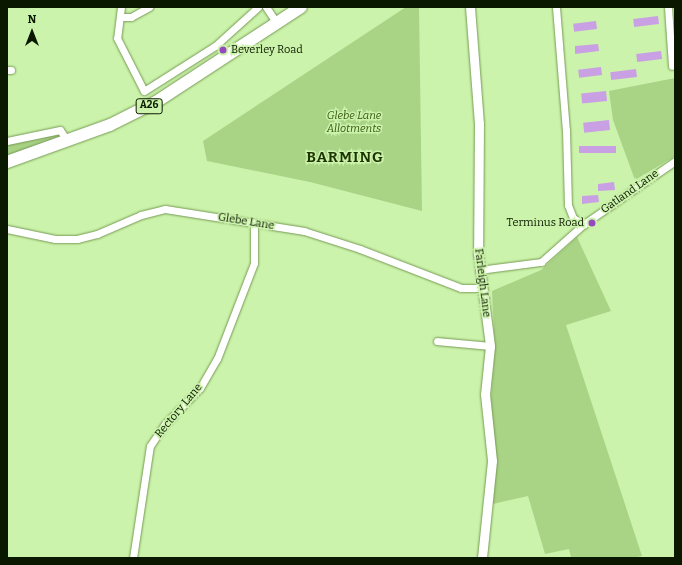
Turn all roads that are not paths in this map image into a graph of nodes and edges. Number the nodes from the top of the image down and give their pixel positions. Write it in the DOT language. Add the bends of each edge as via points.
graph roads {
  1 [pos="121,7"];
  2 [pos="149,7"];
  3 [pos="258,7"];
  4 [pos="266,7"];
  5 [pos="301,7"];
  6 [pos="470,7"];
  7 [pos="556,7"];
  8 [pos="668,7"];
  9 [pos="121,17"];
  10 [pos="276,22"];
  11 [pos="672,66"];
  12 [pos="7,141"];
  13 [pos="68,142"];
  14 [pos="675,161"];
  15 [pos="7,162"];
  16 [pos="254,224"];
  17 [pos="584,224"];
  18 [pos="7,229"];
  19 [pos="480,270"];
  20 [pos="482,288"];
  21 [pos="437,341"];
  22 [pos="490,346"];
  23 [pos="133,558"];
  24 [pos="482,558"];
  1 -- 9 [label="street"];
  2 -- 9 [label="street" via="131,17"];
  3 -- 9 [label="street" via="215,46 144,90 117,38"];
  4 -- 10 [label="street"];
  5 -- 10 [label="main road, A26"];
  6 -- 19 [label="street, Farleigh Lane" via="479,123 476,213"];
  7 -- 17 [label="street" via="566,130 568,205 573,218"];
  8 -- 11 [label="street"];
  10 -- 13 [label="main road, A26" via="156,102"];
  12 -- 13 [label="street" via="60,130"];
  13 -- 15 [label="main road, A26"];
  14 -- 17 [label="street, Gatland Lane"];
  16 -- 18 [label="street, Glebe Lane" via="166,209 141,215 97,234 77,239 55,239"];
  16 -- 20 [label="street, Glebe Lane" via="304,232 360,248 461,288"];
  16 -- 23 [label="street, Rectory Lane" via="254,263 217,359 200,388 165,424 150,446"];
  17 -- 19 [label="street, Gatland Lane" via="541,262"];
  19 -- 20 [label="street, Farleigh Lane"];
  20 -- 22 [label="street, Farleigh Lane"];
  21 -- 22 [label="street"];
  22 -- 24 [label="street, Farleigh Lane" via="485,394 492,461"];
}
